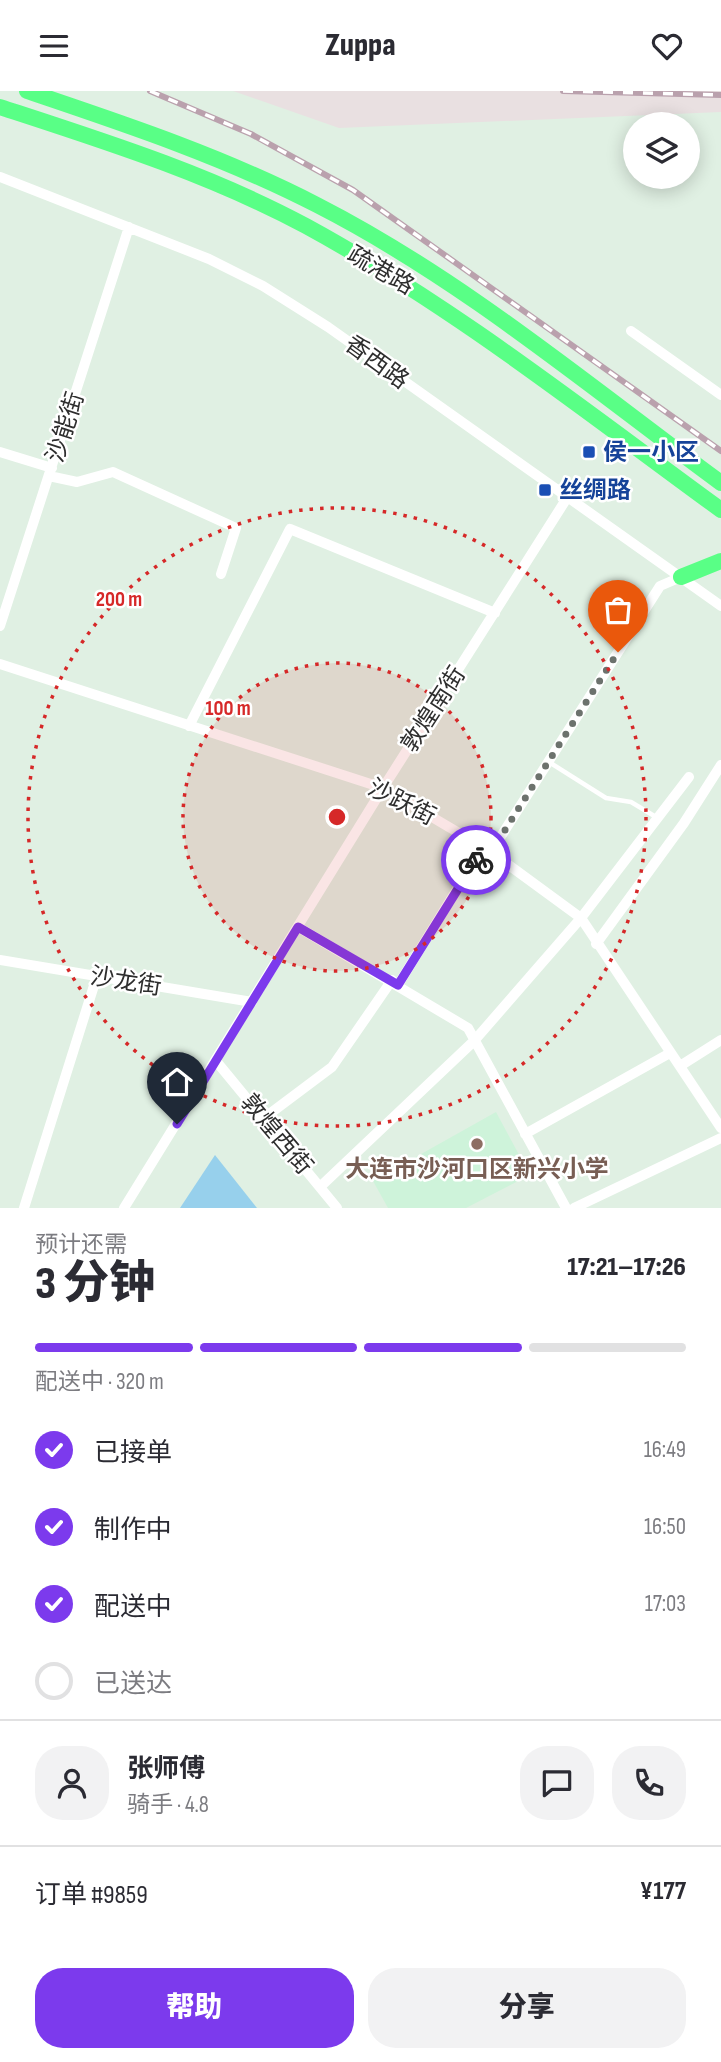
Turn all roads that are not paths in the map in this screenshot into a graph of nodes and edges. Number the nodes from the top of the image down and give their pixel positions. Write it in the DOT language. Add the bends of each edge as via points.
graph roads {
  1 [pos="27,91"];
  2 [pos="0,107"];
  3 [pos="0,177"];
  4 [pos="129,227"];
  5 [pos="631,331"];
  6 [pos="721,395"];
  7 [pos="0,452"];
  8 [pos="51,472"];
  9 [pos="721,483"];
  10 [pos="568,498"];
  11 [pos="721,510"];
  12 [pos="721,561"];
  13 [pos="221,574"];
  14 [pos="681,577"];
  15 [pos="721,606"];
  16 [pos="495,613"];
  17 [pos="0,625"];
  18 [pos="0,664"];
  19 [pos="189,726"];
  20 [pos="548,761"];
  21 [pos="721,765"];
  22 [pos="689,777"];
  23 [pos="383,788"];
  24 [pos="656,817"];
  25 [pos="487,849"];
  26 [pos="581,918"];
  27 [pos="298,927"];
  28 [pos="596,944"];
  29 [pos="0,960"];
  30 [pos="97,976"];
  31 [pos="395,982"];
  32 [pos="252,1002"];
  33 [pos="721,1040"];
  34 [pos="474,1041"];
  35 [pos="670,1053"];
  36 [pos="216,1061"];
  37 [pos="680,1066"];
  38 [pos="264,1118"];
  39 [pos="721,1128"];
  40 [pos="526,1135"];
  41 [pos="721,1138"];
  42 [pos="321,1186"];
  43 [pos="24,1208"];
  44 [pos="124,1208"];
  45 [pos="337,1208"];
  46 [pos="566,1208"];
  47 [pos="574,1208"];
  1 -- 9 [label="highway" via="172,139 317,205 445,280"];
  2 -- 11 [label="highway, 疏港路" via="169,163 304,225 427,296"];
  3 -- 4 [label="street, 香西路"];
  4 -- 8 [label="street, 沙能街"];
  4 -- 10 [label="street, 香西路" via="263,286"];
  5 -- 6 [label="street"];
  7 -- 8 [label="street"];
  8 -- 13 [label="street" via="77,482 113,472 236,528"];
  8 -- 17 [label="street, 沙能街"];
  10 -- 14 [label="street, 香西路"];
  10 -- 16 [label="street, 敦煌南街"];
  12 -- 14 [label="highway"];
  14 -- 15 [label="street, 香西路"];
  14 -- 20 [label="street" via="660,586"];
  16 -- 19 [label="street" via="290,529"];
  16 -- 23 [label="street, 敦煌南街"];
  18 -- 19 [label="street, 沙跃街"];
  19 -- 23 [label="street, 沙跃街"];
  20 -- 24 [label="lane" via="606,799 631,802"];
  20 -- 25 [label="street"];
  21 -- 28 [label="street"];
  22 -- 24 [label="street"];
  23 -- 25 [label="street, 沙跃街"];
  23 -- 27 [label="street, 敦煌南街"];
  24 -- 26 [label="street"];
  25 -- 26 [label="street, 沙跃街"];
  25 -- 31 [label="street"];
  26 -- 28 [label="street, 沙跃街"];
  26 -- 34 [label="street"];
  27 -- 31 [label="street"];
  27 -- 32 [label="street, 敦煌南街"];
  28 -- 35 [label="street, 沙跃街"];
  29 -- 30 [label="street, 沙龙街"];
  30 -- 32 [label="street, 沙龙街"];
  30 -- 43 [label="street"];
  31 -- 34 [label="street" via="468,1028"];
  31 -- 38 [label="street" via="332,1067"];
  32 -- 36 [label="street, 敦煌南街"];
  33 -- 37 [label="street"];
  34 -- 40 [label="street"];
  34 -- 42 [label="street"];
  35 -- 37 [label="street, 沙跃街"];
  35 -- 40 [label="street"];
  36 -- 38 [label="street, 敦煌西街"];
  36 -- 44 [label="street, 敦煌南街"];
  37 -- 39 [label="street, 沙跃街"];
  38 -- 42 [label="street, 敦煌西街"];
  40 -- 46 [label="street"];
  41 -- 47 [label="street"];
  42 -- 45 [label="street, 敦煌西街"];
}
